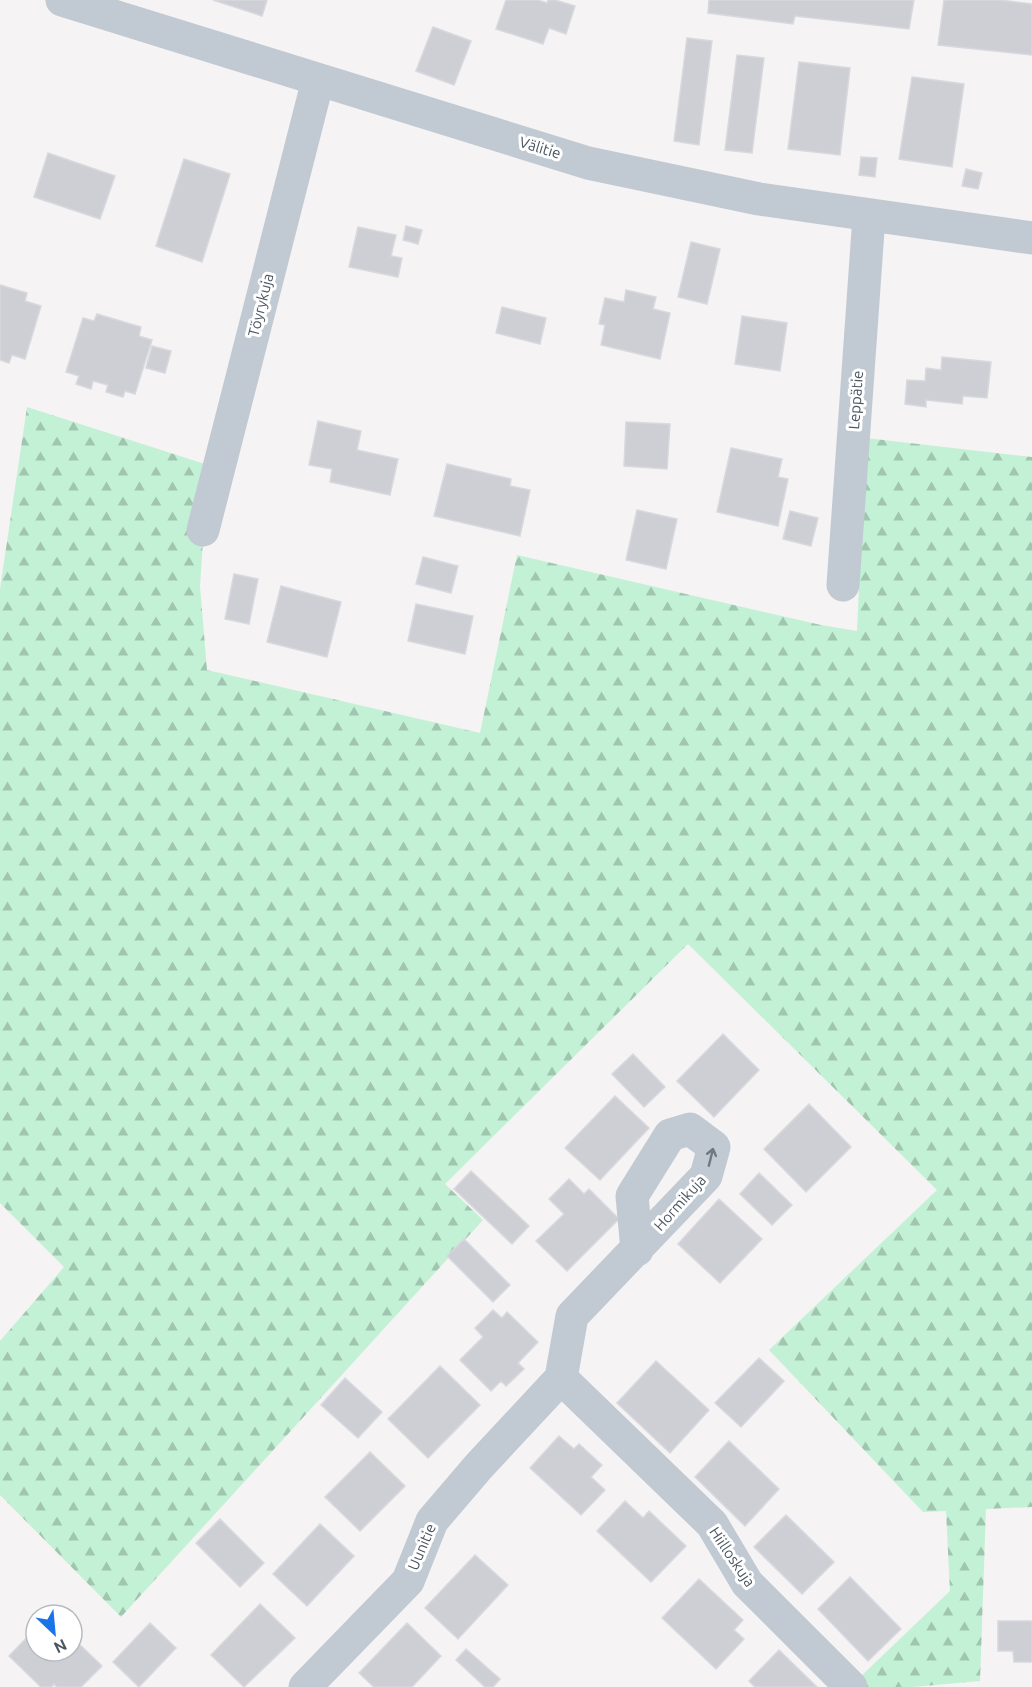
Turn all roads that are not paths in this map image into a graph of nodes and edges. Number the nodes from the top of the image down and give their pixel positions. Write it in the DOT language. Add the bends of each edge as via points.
graph roads {
  1 [pos="62,0"];
  2 [pos="318,80"];
  3 [pos="869,216"];
  4 [pos="1032,238"];
  5 [pos="203,530"];
  6 [pos="843,585"];
  7 [pos="637,1250"];
  8 [pos="561,1378"];
  9 [pos="305,1687"];
  10 [pos="851,1687"];
  1 -- 2 [label="street, Välitie"];
  2 -- 3 [label="street, Välitie" via="588,163 759,200"];
  2 -- 5 [label="street, Töyrykuja"];
  3 -- 4 [label="street, Välitie"];
  3 -- 6 [label="street, Leppätie"];
  7 -- 8 [label="street" via="572,1316"];
  8 -- 9 [label="street, Uunitie" via="432,1521 408,1581"];
  8 -- 10 [label="street, Hiilloskuja" via="712,1524 747,1583"];
}
